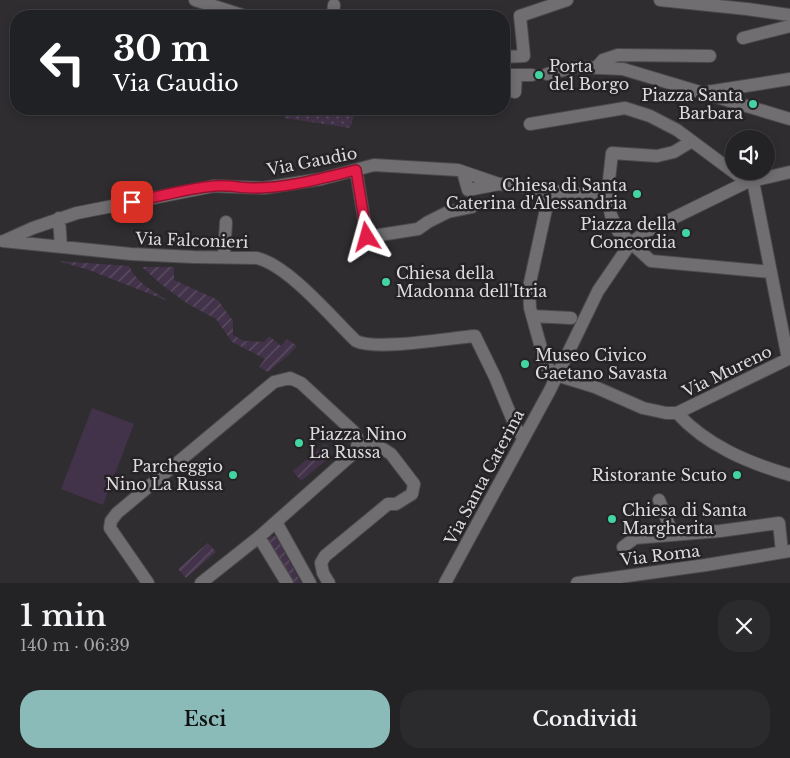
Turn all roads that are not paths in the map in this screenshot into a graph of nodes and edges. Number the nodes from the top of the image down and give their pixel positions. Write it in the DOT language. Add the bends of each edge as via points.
graph roads {
  1 [pos="195,0"];
  2 [pos="567,0"];
  3 [pos="660,0"];
  4 [pos="694,2"];
  5 [pos="226,10"];
  6 [pos="790,15"];
  7 [pos="790,26"];
  8 [pos="743,38"];
  9 [pos="710,56"];
  10 [pos="510,57"];
  11 [pos="598,67"];
  12 [pos="547,74"];
  13 [pos="510,75"];
  14 [pos="532,76"];
  15 [pos="790,79"];
  16 [pos="510,91"];
  17 [pos="702,93"];
  18 [pos="790,119"];
  19 [pos="530,124"];
  20 [pos="692,141"];
  21 [pos="725,163"];
  22 [pos="350,167"];
  23 [pos="790,172"];
  24 [pos="775,175"];
  25 [pos="750,180"];
  26 [pos="550,191"];
  27 [pos="607,198"];
  28 [pos="472,207"];
  29 [pos="59,218"];
  30 [pos="226,222"];
  31 [pos="2,242"];
  32 [pos="630,244"];
  33 [pos="61,247"];
  34 [pos="224,257"];
  35 [pos="771,274"];
  36 [pos="531,312"];
  37 [pos="577,318"];
  38 [pos="556,375"];
  39 [pos="677,413"];
  40 [pos="524,438"];
  41 [pos="358,443"];
  42 [pos="790,475"];
  43 [pos="660,500"];
  44 [pos="276,522"];
  45 [pos="673,535"];
  46 [pos="258,537"];
  47 [pos="623,547"];
  48 [pos="783,552"];
  49 [pos="645,578"];
  50 [pos="447,581"];
  51 [pos="148,583"];
  52 [pos="201,583"];
  53 [pos="287,583"];
  54 [pos="310,583"];
  55 [pos="329,583"];
  56 [pos="577,583"];
  1 -- 5 [label="street"];
  2 -- 10 [label="street" via="520,16 524,56"];
  3 -- 4 [label="street"];
  4 -- 6 [label="street"];
  7 -- 8 [label="street"];
  9 -- 11 [label="street" via="618,55 603,60"];
  11 -- 12 [label="street" via="577,67"];
  11 -- 17 [label="street" via="623,70"];
  13 -- 14 [label="street"];
  13 -- 16 [label="street" via="515,92"];
  15 -- 17 [label="street"];
  17 -- 18 [label="street"];
  19 -- 20 [label="street" via="625,108 650,116"];
  20 -- 21 [label="street"];
  20 -- 27 [label="street" via="674,152 657,156 612,153"];
  22 -- 26 [label="street, Via Gaudio" via="374,165 461,171 468,190 499,184"];
  22 -- 28 [label="street" via="367,237 418,229 448,212"];
  22 -- 29 [label="street, Via Gaudio" via="321,178 264,188 214,186"];
  23 -- 24 [label="street"];
  25 -- 32 [label="street" via="647,231"];
  25 -- 35 [label="street"];
  26 -- 27 [label="street"];
  26 -- 36 [label="street" via="530,287"];
  27 -- 32 [label="street" via="618,231"];
  29 -- 31 [label="street, Via Gaudio"];
  29 -- 33 [label="street"];
  30 -- 34 [label="street"];
  31 -- 33 [label="street, Via Falconieri"];
  32 -- 35 [label="street" via="651,261"];
  32 -- 37 [label="street"];
  33 -- 34 [label="street, Via Falconieri"];
  34 -- 40 [label="street, Via Falconieri" via="266,260 292,278 356,341 363,344 475,336 516,428"];
  35 -- 39 [label="street, Via Mureno" via="788,359"];
  36 -- 37 [label="street"];
  36 -- 38 [label="street" via="546,366"];
  37 -- 38 [label="street, Via Santa Caterina"];
  38 -- 39 [label="street, Via Mureno" via="595,387 643,408"];
  38 -- 40 [label="street, Via Santa Caterina"];
  39 -- 42 [label="street" via="730,454"];
  40 -- 50 [label="street, Via Santa Caterina"];
  41 -- 44 [label="street" via="356,451"];
  41 -- 51 [label="street" via="354,432 301,383 290,378 274,382 117,512 111,521 110,528"];
  41 -- 55 [label="street" via="380,447 390,454 414,484 412,494 396,504 388,504 325,556 321,564"];
  43 -- 45 [label="street"];
  44 -- 46 [label="street"];
  44 -- 54 [label="street"];
  45 -- 47 [label="street" via="635,538"];
  45 -- 48 [label="street" via="779,523"];
  46 -- 52 [label="street"];
  46 -- 53 [label="street"];
  48 -- 49 [label="street, Via Roma"];
  49 -- 56 [label="street, Via Roma"];
}
